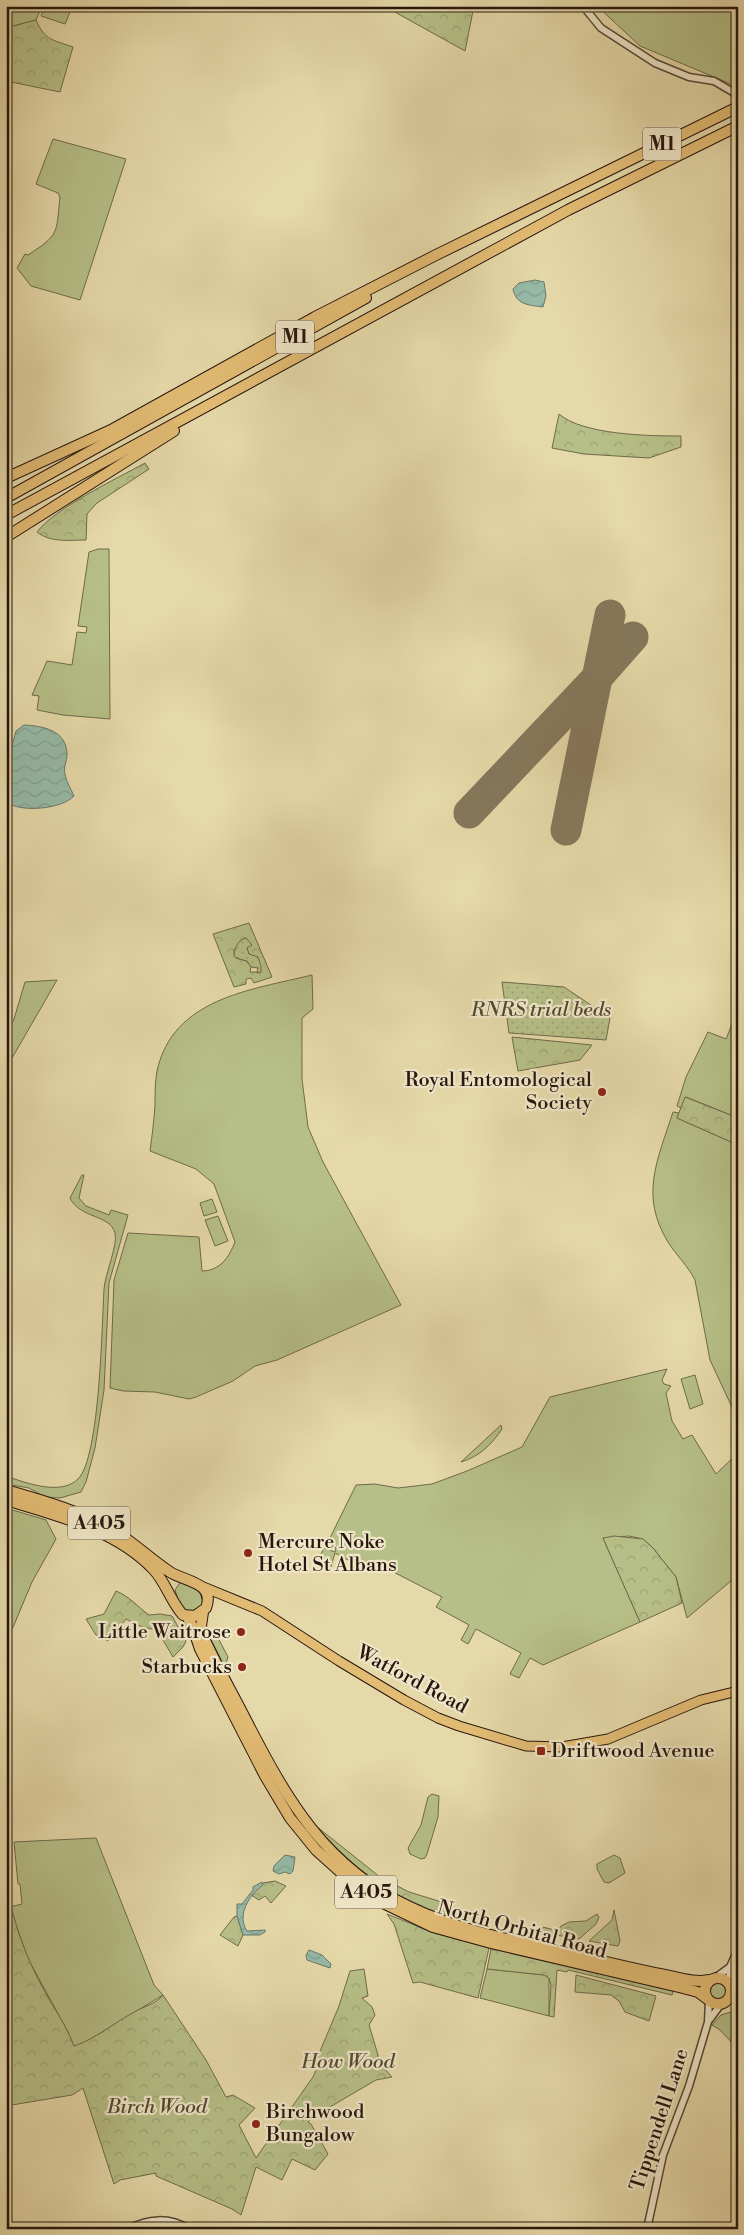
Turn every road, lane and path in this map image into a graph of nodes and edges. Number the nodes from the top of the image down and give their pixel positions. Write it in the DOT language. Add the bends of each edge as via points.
graph roads {
  1 [pos="583,6"];
  2 [pos="738,95"];
  3 [pos="738,106"];
  4 [pos="738,126"];
  5 [pos="586,182"];
  6 [pos="278,368"];
  7 [pos="6,478"];
  8 [pos="6,498"];
  9 [pos="6,515"];
  10 [pos="6,537"];
  11 [pos="6,1490"];
  12 [pos="6,1500"];
  13 [pos="181,1577"];
  14 [pos="201,1586"];
  15 [pos="170,1593"];
  16 [pos="226,1597"];
  17 [pos="205,1608"];
  18 [pos="186,1616"];
  19 [pos="738,1691"];
  20 [pos="295,1808"];
  21 [pos="299,1830"];
  22 [pos="738,1949"];
  23 [pos="730,1967"];
  24 [pos="713,1979"];
  25 [pos="732,1987"];
  26 [pos="708,1999"];
  27 [pos="738,2002"];
  28 [pos="724,2003"];
  29 [pos="708,2022"];
  30 [pos="127,2229"];
  31 [pos="189,2229"];
  32 [pos="646,2229"];
  1 -- 2 [label="street" via="601,28 655,63 688,77 714,81"];
  3 -- 5 [label="highway, M1"];
  4 -- 6 [label="highway, M1" via="568,210"];
  5 -- 7 [label="highway" via="316,317 111,430"];
  5 -- 8 [label="highway, M1" via="350,307"];
  6 -- 9 [label="highway, M1"];
  6 -- 10 [label="highway"];
  11 -- 13 [label="highway, A405" via="99,1523"];
  12 -- 15 [label="highway, A405" via="72,1522 116,1542 148,1564"];
  13 -- 14 [label="highway"];
  13 -- 15 [label="highway" via="174,1582"];
  14 -- 16 [label="main road, Watford Road"];
  14 -- 17 [label="highway" via="206,1596"];
  15 -- 18 [label="highway" via="180,1612"];
  16 -- 17 [label="main road"];
  16 -- 19 [label="main road, Watford Road" via="273,1617 339,1662 438,1718 526,1746 562,1747 608,1739 701,1700"];
  17 -- 18 [label="highway" via="195,1616"];
  17 -- 20 [label="highway, North Orbital Road / A405" via="200,1626 206,1644"];
  18 -- 21 [label="highway, North Orbital Road / A405" via="261,1768"];
  20 -- 21 [label="highway"];
  20 -- 24 [label="highway, North Orbital Road / A405" via="328,1849 346,1865 380,1891 426,1914 472,1930 563,1952 690,1980"];
  21 -- 26 [label="highway, North Orbital Road / A405" via="356,1886 389,1907 433,1927 491,1944 684,1988"];
  22 -- 23 [label="street"];
  23 -- 24 [label="street"];
  23 -- 25 [label="street"];
  24 -- 25 [label="highway" via="723,1979"];
  24 -- 26 [label="highway" via="705,1990"];
  25 -- 28 [label="highway" via="731,1995"];
  26 -- 28 [label="highway"];
  26 -- 29 [label="street, Tippendell Lane"];
  27 -- 28 [label="highway"];
  28 -- 29 [label="street, Tippendell Lane"];
  29 -- 32 [label="street, Tippendell Lane" via="689,2086 663,2155"];
  30 -- 31 [label="street" via="147,2221 163,2220"];
}
